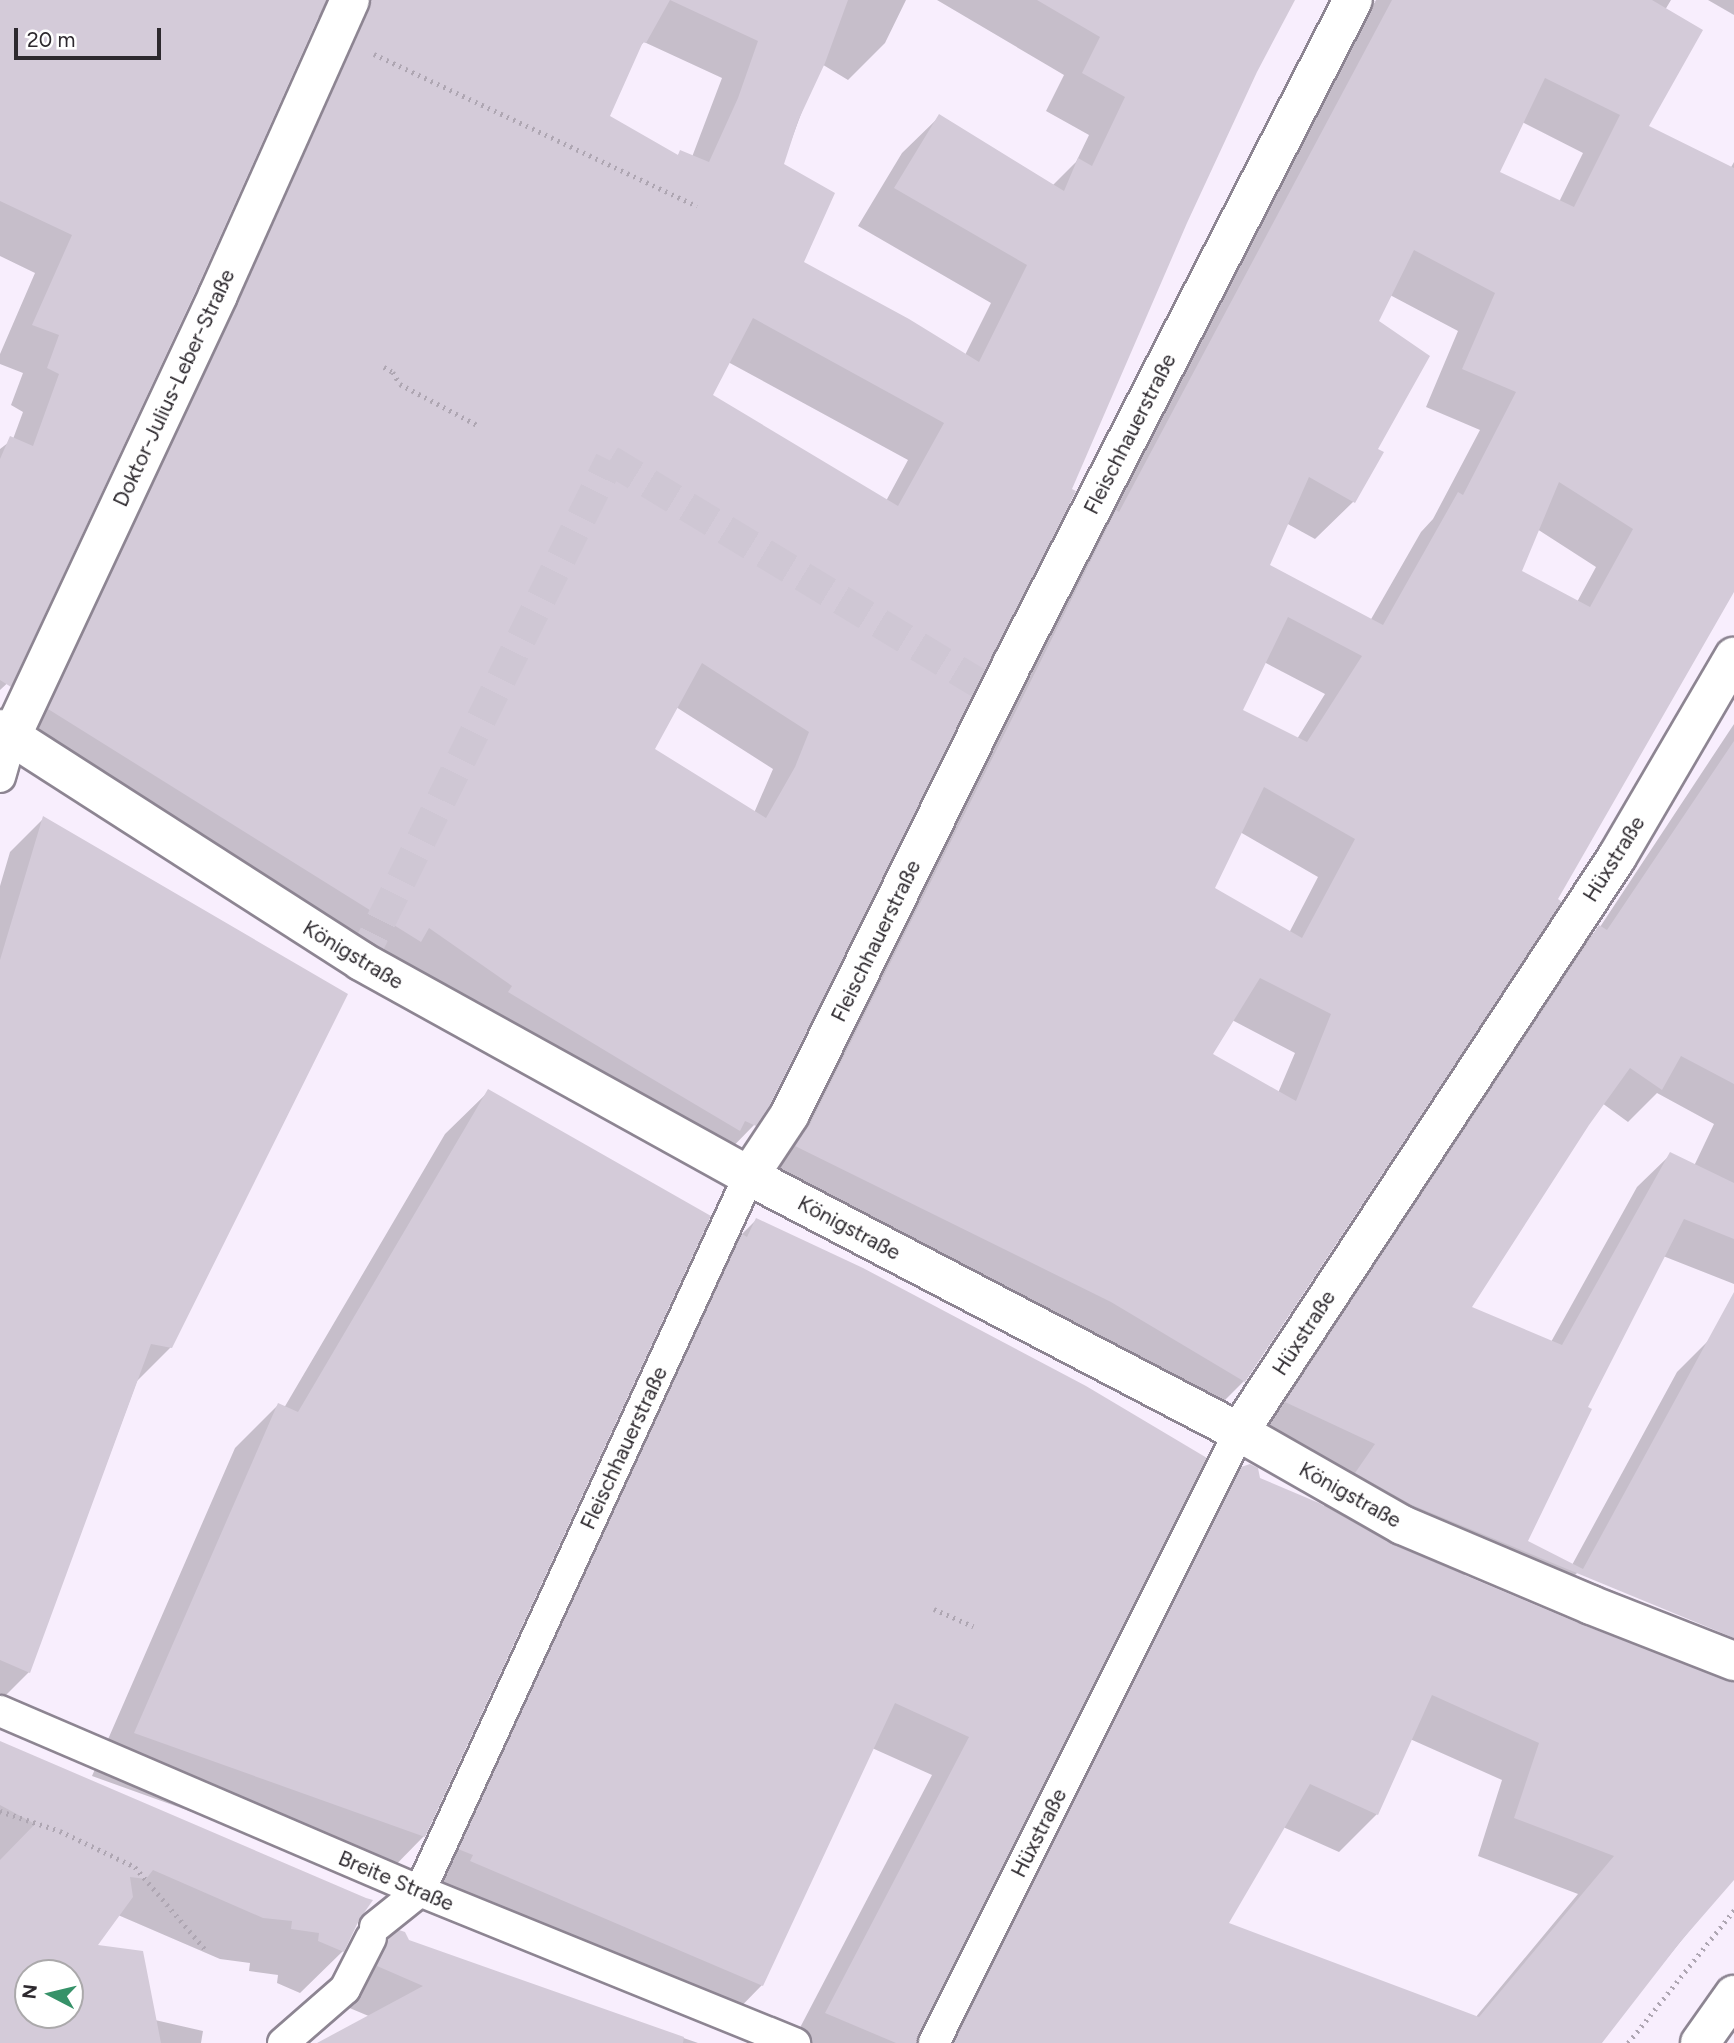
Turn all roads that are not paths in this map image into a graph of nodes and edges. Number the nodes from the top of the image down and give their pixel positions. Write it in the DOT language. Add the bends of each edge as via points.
graph roads {
  1 [pos="350,0"];
  2 [pos="1353,0"];
  3 [pos="1734,657"];
  4 [pos="6,732"];
  5 [pos="0,777"];
  6 [pos="749,1176"];
  7 [pos="1239,1432"];
  8 [pos="1734,1661"];
  9 [pos="0,1711"];
  10 [pos="420,1891"];
  11 [pos="1734,1995"];
  12 [pos="283,2043"];
  13 [pos="795,2043"];
  14 [pos="934,2043"];
  15 [pos="1700,2043"];
  1 -- 4 [label="street, Doktor-Julius-Leber-Straße" via="218,295"];
  2 -- 6 [label="street, Fleischhauerstraße" via="1012,664 790,1114"];
  3 -- 7 [label="street, Hüxstraße" via="1617,857"];
  4 -- 5 [label="street, Doktor-Julius-Leber-Straße"];
  4 -- 6 [label="street, Königstraße" via="361,961"];
  6 -- 7 [label="street, Königstraße"];
  6 -- 10 [label="street, Fleischhauerstraße"];
  7 -- 8 [label="street, Königstraße" via="1402,1525"];
  7 -- 14 [label="street, Hüxstraße"];
  9 -- 10 [label="street, Breite Straße"];
  10 -- 12 [label="street" via="373,1932 345,1989"];
  10 -- 13 [label="street, Breite Straße"];
  11 -- 15 [label="street"];
}
